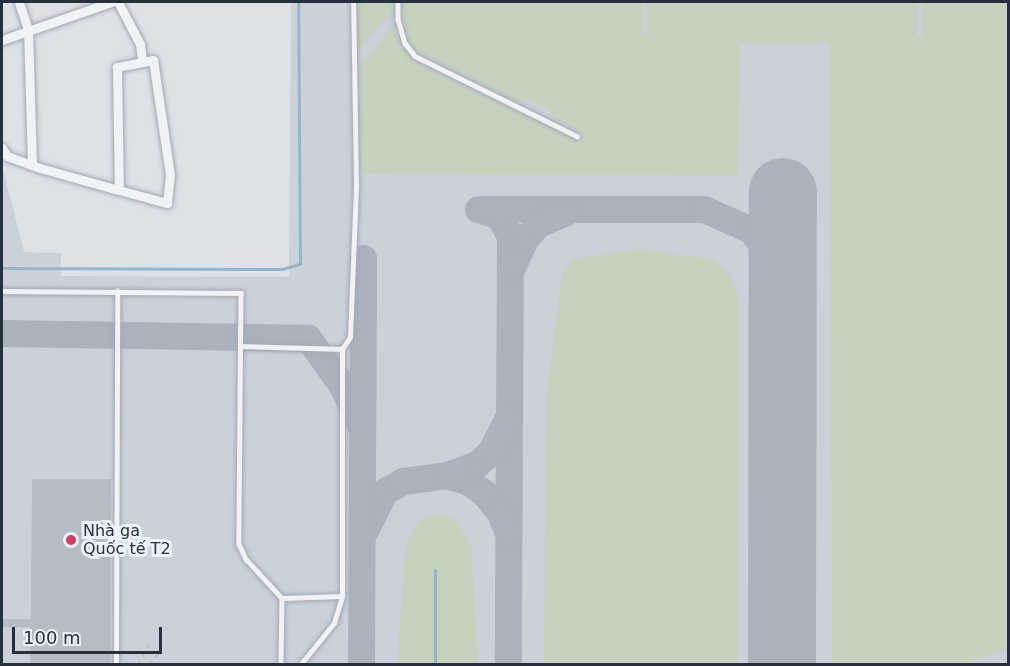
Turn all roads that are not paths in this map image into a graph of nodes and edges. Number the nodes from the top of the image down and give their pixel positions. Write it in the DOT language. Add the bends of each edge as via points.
graph roads {
  1 [pos="19,2"];
  2 [pos="111,2"];
  3 [pos="118,2"];
  4 [pos="353,2"];
  5 [pos="398,2"];
  6 [pos="28,29"];
  7 [pos="2,40"];
  8 [pos="142,61"];
  9 [pos="577,136"];
  10 [pos="2,148"];
  11 [pos="32,164"];
  12 [pos="119,190"];
  13 [pos="2,291"];
  14 [pos="117,291"];
  15 [pos="241,346"];
  16 [pos="342,349"];
  17 [pos="342,596"];
  18 [pos="282,598"];
  19 [pos="116,664"];
  20 [pos="281,664"];
  21 [pos="301,664"];
  1 -- 6 [label="street"];
  2 -- 6 [label="street"];
  3 -- 8 [label="street" via="140,44"];
  4 -- 16 [label="lane" via="356,184 350,337"];
  5 -- 9 [label="lane" via="405,43 415,56"];
  6 -- 7 [label="street"];
  6 -- 11 [label="street"];
  8 -- 12 [label="street" via="117,67"];
  8 -- 12 [label="street" via="153,60 158,80 167,203"];
  10 -- 11 [label="street" via="7,156"];
  11 -- 12 [label="street"];
  13 -- 14 [label="lane"];
  14 -- 15 [label="lane" via="241,293"];
  14 -- 19 [label="lane"];
  15 -- 16 [label="lane"];
  15 -- 18 [label="lane" via="239,544 246,559"];
  16 -- 17 [label="lane"];
  17 -- 18 [label="lane"];
  17 -- 21 [label="lane" via="334,623"];
  18 -- 20 [label="lane"];
}
